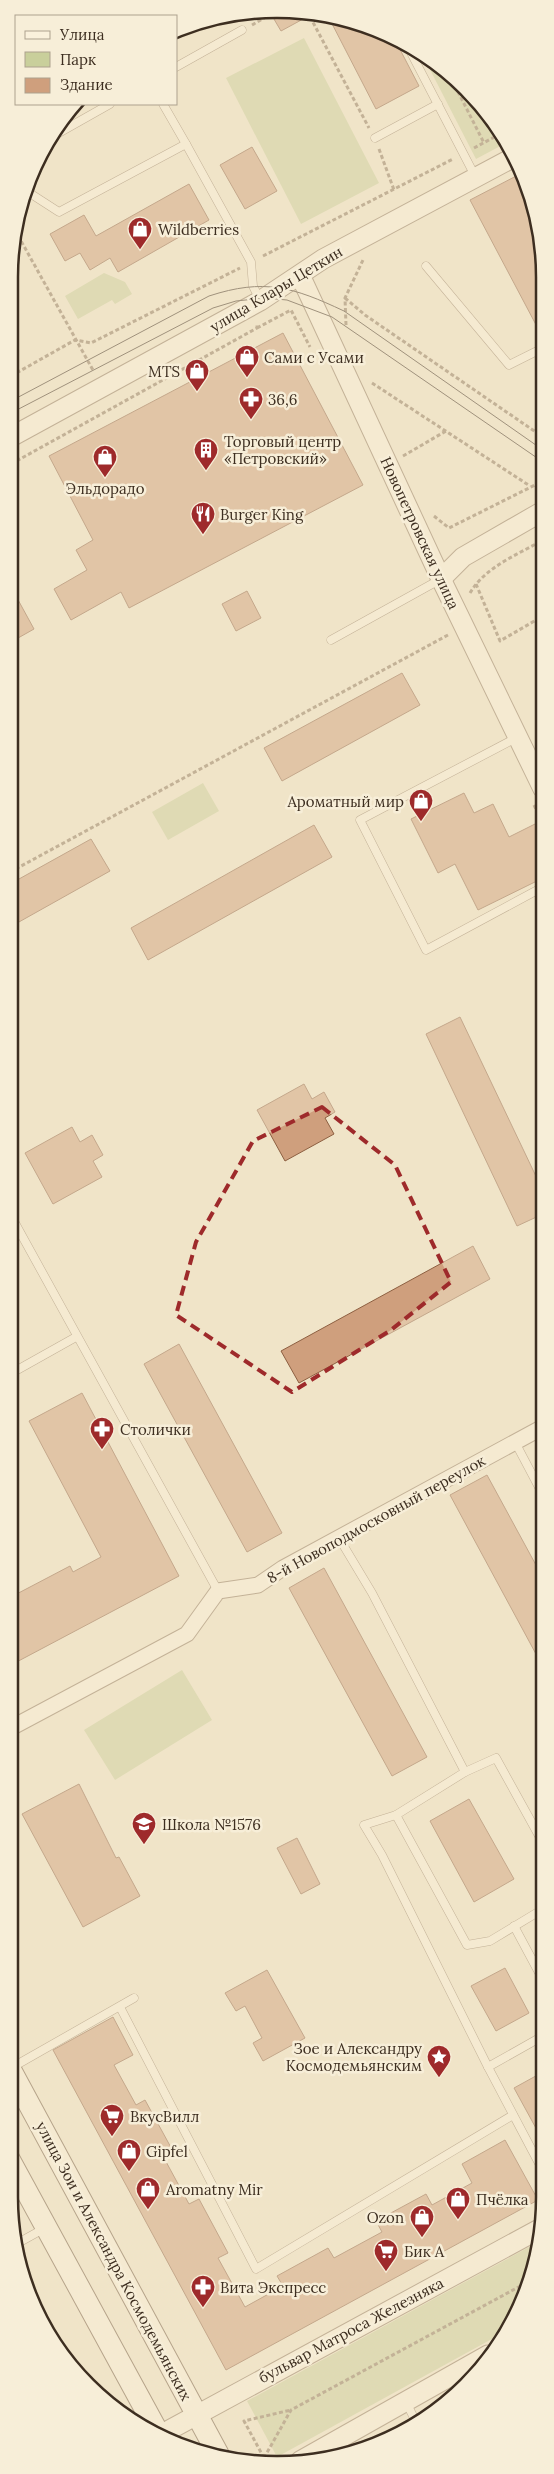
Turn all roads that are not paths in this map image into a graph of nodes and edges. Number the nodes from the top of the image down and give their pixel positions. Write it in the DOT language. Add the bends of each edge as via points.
graph roads {
  1 [pos="242,30"];
  2 [pos="413,56"];
  3 [pos="178,66"];
  4 [pos="438,104"];
  5 [pos="108,105"];
  6 [pos="164,105"];
  7 [pos="63,131"];
  8 [pos="375,138"];
  9 [pos="186,144"];
  10 [pos="509,160"];
  11 [pos="476,177"];
  12 [pos="31,194"];
  13 [pos="426,266"];
  14 [pos="300,275"];
  15 [pos="260,301"];
  16 [pos="536,352"];
  17 [pos="18,433"];
  18 [pos="536,515"];
  19 [pos="441,579"];
  20 [pos="331,640"];
  21 [pos="518,738"];
  22 [pos="536,758"];
  23 [pos="536,891"];
  24 [pos="18,1229"];
  25 [pos="76,1337"];
  26 [pos="18,1370"];
  27 [pos="536,1431"];
  28 [pos="515,1442"];
  29 [pos="536,1482"];
  30 [pos="339,1538"];
  31 [pos="218,1591"];
  32 [pos="18,1724"];
  33 [pos="465,1772"];
  34 [pos="396,1815"];
  35 [pos="536,1831"];
  36 [pos="536,1913"];
  37 [pos="514,1926"];
  38 [pos="536,1967"];
  39 [pos="134,1998"];
  40 [pos="120,2007"];
  41 [pos="536,2040"];
  42 [pos="18,2063"];
  43 [pos="488,2067"];
  44 [pos="18,2085"];
  45 [pos="513,2115"];
  46 [pos="536,2158"];
  47 [pos="18,2175"];
  48 [pos="46,2228"];
  49 [pos="534,2232"];
  50 [pos="21,2241"];
  51 [pos="479,2360"];
  52 [pos="405,2400"];
  53 [pos="197,2414"];
  54 [pos="414,2418"];
  55 [pos="154,2426"];
  56 [pos="167,2432"];
  57 [pos="216,2449"];
  58 [pos="312,2454"];
  1 -- 3 [label="lane"];
  2 -- 4 [label="lane"];
  4 -- 8 [label="lane"];
  4 -- 11 [label="lane"];
  5 -- 7 [label="lane"];
  6 -- 9 [label="lane"];
  9 -- 12 [label="lane" via="59,212"];
  9 -- 15 [label="lane" via="251,262 253,286"];
  10 -- 11 [label="street, улица Клары Цеткин"];
  11 -- 14 [label="street, улица Клары Цеткин" via="323,259"];
  13 -- 16 [label="lane" via="509,365"];
  14 -- 15 [label="street, улица Клары Цеткин"];
  14 -- 19 [label="street, Новопетровская улица"];
  15 -- 17 [label="street, улица Клары Цеткин"];
  18 -- 19 [label="street" via="463,556"];
  19 -- 20 [label="lane"];
  19 -- 21 [label="street, Новопетровская улица"];
  21 -- 22 [label="street, Новопетровская улица"];
  21 -- 23 [label="lane" via="360,820 426,950"];
  24 -- 25 [label="lane"];
  25 -- 26 [label="lane"];
  25 -- 31 [label="lane"];
  27 -- 28 [label="street, 8-й Новоподмосковный переулок"];
  28 -- 29 [label="lane"];
  28 -- 30 [label="street, 8-й Новоподмосковный переулок"];
  30 -- 31 [label="street, 8-й Новоподмосковный переулок" via="258,1585"];
  30 -- 33 [label="lane" via="372,1594"];
  31 -- 32 [label="street" via="187,1634"];
  33 -- 34 [label="lane"];
  33 -- 35 [label="lane" via="496,1758"];
  34 -- 37 [label="lane" via="467,1946 490,1941"];
  34 -- 43 [label="lane" via="364,1825"];
  36 -- 37 [label="lane"];
  37 -- 38 [label="lane"];
  39 -- 40 [label="lane"];
  40 -- 42 [label="lane"];
  40 -- 45 [label="lane" via="256,2269"];
  41 -- 43 [label="lane"];
  43 -- 45 [label="lane"];
  44 -- 53 [label="main road, улица Зои и Александра Космодемьянских"];
  45 -- 46 [label="lane"];
  47 -- 48 [label="main road"];
  48 -- 50 [label="lane"];
  48 -- 55 [label="main road"];
  49 -- 53 [label="street, бульвар Матроса Железняка"];
  51 -- 52 [label="street"];
  52 -- 54 [label="lane"];
  52 -- 58 [label="street"];
  53 -- 56 [label="street, бульвар Матроса Железняка"];
  53 -- 57 [label="main road, улица Зои и Александра Космодемьянских"];
}
